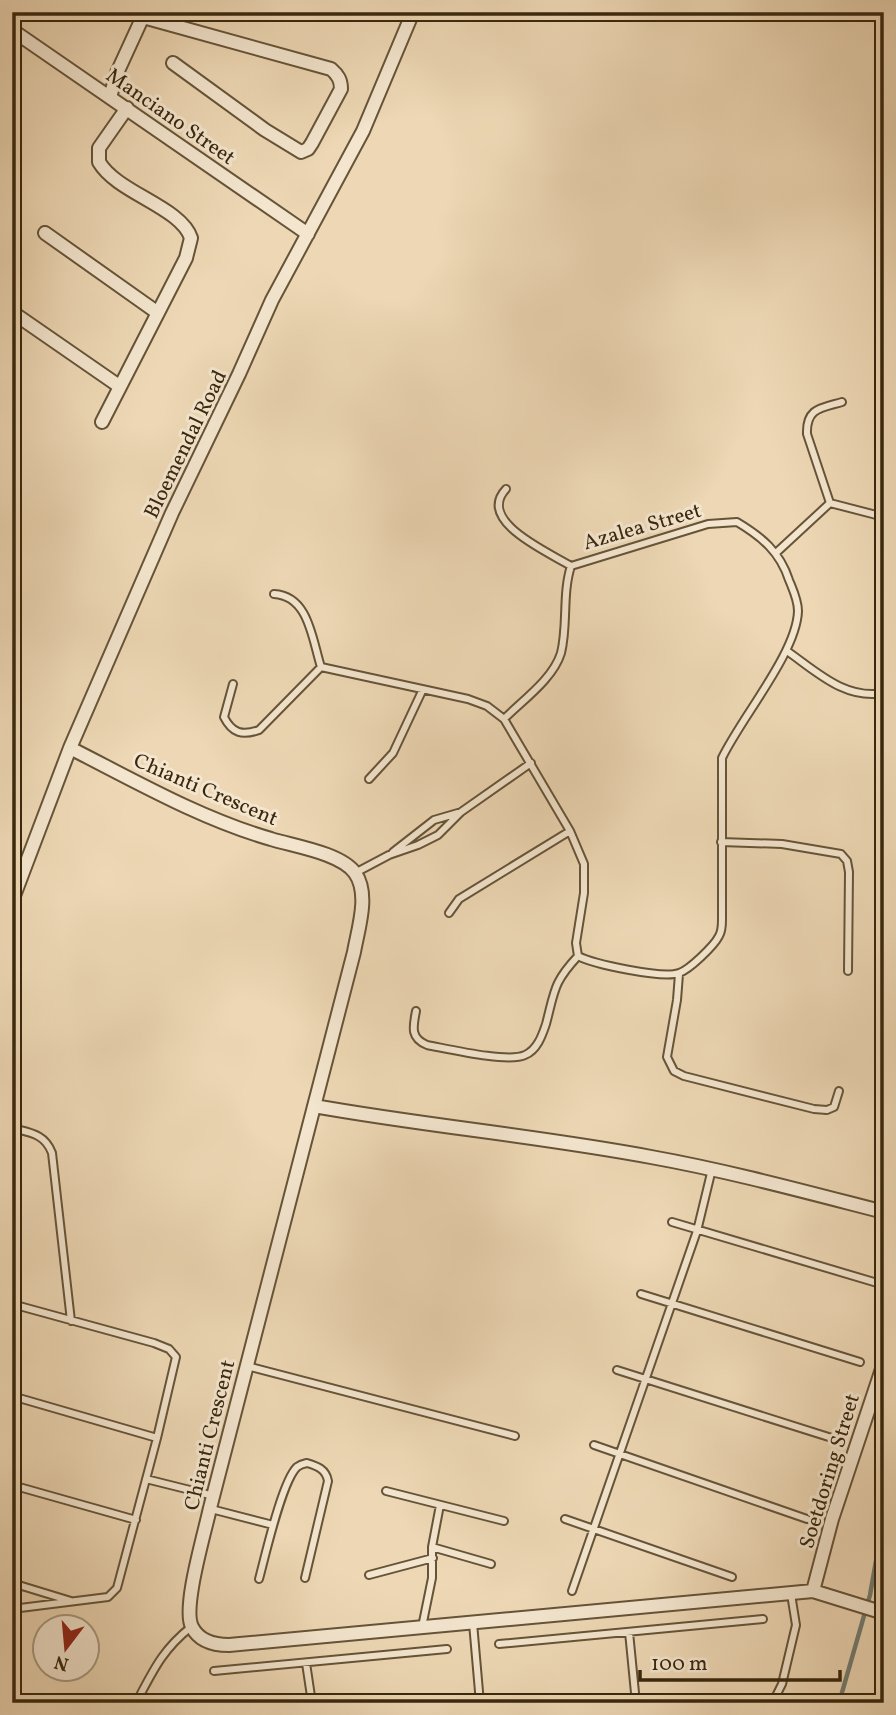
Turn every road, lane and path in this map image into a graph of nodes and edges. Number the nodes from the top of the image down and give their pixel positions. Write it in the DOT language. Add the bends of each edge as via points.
graph roads {
  1 [pos="413,12"];
  2 [pos="144,15"];
  3 [pos="12,30"];
  4 [pos="173,64"];
  5 [pos="110,97"];
  6 [pos="127,108"];
  7 [pos="45,233"];
  8 [pos="308,234"];
  9 [pos="12,312"];
  10 [pos="158,313"];
  11 [pos="119,386"];
  12 [pos="842,402"];
  13 [pos="102,422"];
  14 [pos="506,489"];
  15 [pos="830,503"];
  16 [pos="884,517"];
  17 [pos="776,552"];
  18 [pos="571,566"];
  19 [pos="274,594"];
  20 [pos="787,651"];
  21 [pos="321,667"];
  22 [pos="233,684"];
  23 [pos="423,689"];
  24 [pos="884,693"];
  25 [pos="504,719"];
  26 [pos="70,748"];
  27 [pos="531,763"];
  28 [pos="369,779"];
  29 [pos="461,812"];
  30 [pos="570,831"];
  31 [pos="721,842"];
  32 [pos="389,855"];
  33 [pos="355,873"];
  34 [pos="12,901"];
  35 [pos="449,913"];
  36 [pos="578,956"];
  37 [pos="848,971"];
  38 [pos="679,974"];
  39 [pos="416,1010"];
  40 [pos="839,1091"];
  41 [pos="314,1106"];
  42 [pos="12,1128"];
  43 [pos="712,1169"];
  44 [pos="884,1212"];
  45 [pos="671,1222"];
  46 [pos="697,1231"];
  47 [pos="884,1285"];
  48 [pos="641,1294"];
  49 [pos="12,1304"];
  50 [pos="671,1305"];
  51 [pos="71,1321"];
  52 [pos="860,1362"];
  53 [pos="884,1363"];
  54 [pos="247,1366"];
  55 [pos="618,1370"];
  56 [pos="645,1380"];
  57 [pos="12,1396"];
  58 [pos="515,1436"];
  59 [pos="158,1437"];
  60 [pos="835,1439"];
  61 [pos="594,1445"];
  62 [pos="620,1454"];
  63 [pos="146,1479"];
  64 [pos="12,1485"];
  65 [pos="386,1491"];
  66 [pos="212,1502"];
  67 [pos="440,1504"];
  68 [pos="565,1519"];
  69 [pos="807,1519"];
  70 [pos="136,1520"];
  71 [pos="504,1521"];
  72 [pos="273,1525"];
  73 [pos="593,1529"];
  74 [pos="432,1547"];
  75 [pos="433,1558"];
  76 [pos="491,1564"];
  77 [pos="369,1575"];
  78 [pos="732,1577"];
  79 [pos="305,1578"];
  80 [pos="259,1579"];
  81 [pos="12,1583"];
  82 [pos="572,1591"];
  83 [pos="813,1591"];
  84 [pos="791,1592"];
  85 [pos="74,1602"];
  86 [pos="12,1609"];
  87 [pos="884,1613"];
  88 [pos="763,1619"];
  89 [pos="473,1623"];
  90 [pos="191,1627"];
  91 [pos="422,1628"];
  92 [pos="629,1632"];
  93 [pos="499,1644"];
  94 [pos="447,1649"];
  95 [pos="306,1663"];
  96 [pos="214,1671"];
  97 [pos="136,1703"];
  98 [pos="312,1703"];
  99 [pos="480,1703"];
  100 [pos="636,1703"];
  101 [pos="754,1703"];
  1 -- 8 [label="street, Bloemendal Road" via="363,131"];
  2 -- 4 [label="street" via="318,64 337,74 341,89 313,143 301,152"];
  2 -- 5 [label="street"];
  3 -- 5 [label="street, Manciano Street"];
  5 -- 6 [label="street, Manciano Street"];
  6 -- 8 [label="street, Manciano Street"];
  6 -- 10 [label="street" via="99,148 99,162 112,177 183,225 191,238"];
  7 -- 10 [label="street"];
  8 -- 26 [label="street, Bloemendal Road" via="172,513"];
  9 -- 11 [label="street"];
  10 -- 11 [label="street"];
  11 -- 13 [label="street"];
  12 -- 15 [label="lane" via="819,408 807,422"];
  14 -- 18 [label="lane" via="500,496 500,517"];
  15 -- 16 [label="lane"];
  15 -- 17 [label="lane"];
  17 -- 18 [label="lane, Azalea Street" via="737,522 725,522"];
  17 -- 20 [label="lane, Azalea Street" via="798,610"];
  18 -- 25 [label="lane" via="557,662"];
  19 -- 21 [label="lane" via="291,597 303,610"];
  20 -- 24 [label="lane" via="837,687"];
  20 -- 31 [label="lane, Azalea Street" via="722,758"];
  21 -- 22 [label="lane" via="259,730 250,733 233,730 224,717"];
  21 -- 23 [label="lane"];
  23 -- 25 [label="lane" via="487,706"];
  23 -- 28 [label="lane" via="393,753"];
  25 -- 27 [label="lane"];
  26 -- 33 [label="street, Chianti Crescent" via="238,828 336,859"];
  26 -- 34 [label="street, Bloemendal Road"];
  27 -- 29 [label="lane"];
  27 -- 30 [label="lane"];
  29 -- 32 [label="lane" via="434,820"];
  29 -- 32 [label="lane" via="438,835"];
  30 -- 35 [label="lane" via="459,899"];
  30 -- 36 [label="lane" via="586,877"];
  31 -- 37 [label="lane" via="782,844 841,854 849,872"];
  31 -- 38 [label="lane, Azalea Street" via="721,930 714,944"];
  32 -- 33 [label="lane"];
  33 -- 41 [label="street, Chianti Crescent" via="361,915"];
  36 -- 38 [label="lane" via="601,965"];
  36 -- 39 [label="lane" via="554,986 542,1035 528,1054 502,1057 427,1045 413,1034"];
  38 -- 40 [label="lane" via="667,1057 674,1071 814,1110 834,1107"];
  41 -- 43 [label="street" via="534,1137"];
  41 -- 54 [label="street, Chianti Crescent"];
  42 -- 51 [label="lane" via="43,1138 52,1153"];
  43 -- 44 [label="street"];
  43 -- 46 [label="lane"];
  45 -- 46 [label="lane"];
  46 -- 47 [label="lane"];
  46 -- 50 [label="lane"];
  48 -- 50 [label="lane"];
  49 -- 51 [label="lane"];
  50 -- 52 [label="lane"];
  50 -- 56 [label="lane"];
  51 -- 59 [label="lane" via="155,1343 174,1353"];
  53 -- 83 [label="street, Soetdoring Street"];
  54 -- 58 [label="lane"];
  54 -- 66 [label="street, Chianti Crescent"];
  55 -- 56 [label="lane"];
  56 -- 60 [label="lane"];
  56 -- 62 [label="lane"];
  57 -- 59 [label="lane"];
  59 -- 63 [label="lane"];
  61 -- 62 [label="lane"];
  62 -- 69 [label="lane"];
  62 -- 73 [label="lane"];
  63 -- 66 [label="lane"];
  63 -- 70 [label="lane"];
  64 -- 70 [label="lane"];
  65 -- 67 [label="lane"];
  66 -- 72 [label="lane"];
  66 -- 90 [label="street, Chianti Crescent" via="190,1595"];
  67 -- 71 [label="lane"];
  67 -- 74 [label="lane"];
  68 -- 73 [label="lane"];
  70 -- 85 [label="lane" via="116,1591 108,1597"];
  72 -- 79 [label="lane" via="296,1467 307,1463 325,1472 328,1481"];
  72 -- 80 [label="lane"];
  73 -- 78 [label="lane"];
  73 -- 82 [label="lane"];
  74 -- 75 [label="lane"];
  74 -- 76 [label="lane"];
  75 -- 77 [label="lane"];
  75 -- 91 [label="lane"];
  81 -- 85 [label="lane"];
  83 -- 84 [label="street"];
  83 -- 87 [label="street"];
  84 -- 89 [label="street"];
  84 -- 101 [label="lane" via="796,1625 782,1684 775,1698"];
  85 -- 86 [label="lane"];
  88 -- 92 [label="lane"];
  89 -- 91 [label="street"];
  89 -- 99 [label="lane"];
  90 -- 91 [label="street" via="198,1636 218,1645"];
  90 -- 97 [label="lane" via="158,1661"];
  92 -- 93 [label="lane"];
  92 -- 100 [label="lane"];
  94 -- 95 [label="lane"];
  95 -- 96 [label="lane"];
  95 -- 98 [label="lane"];
}
